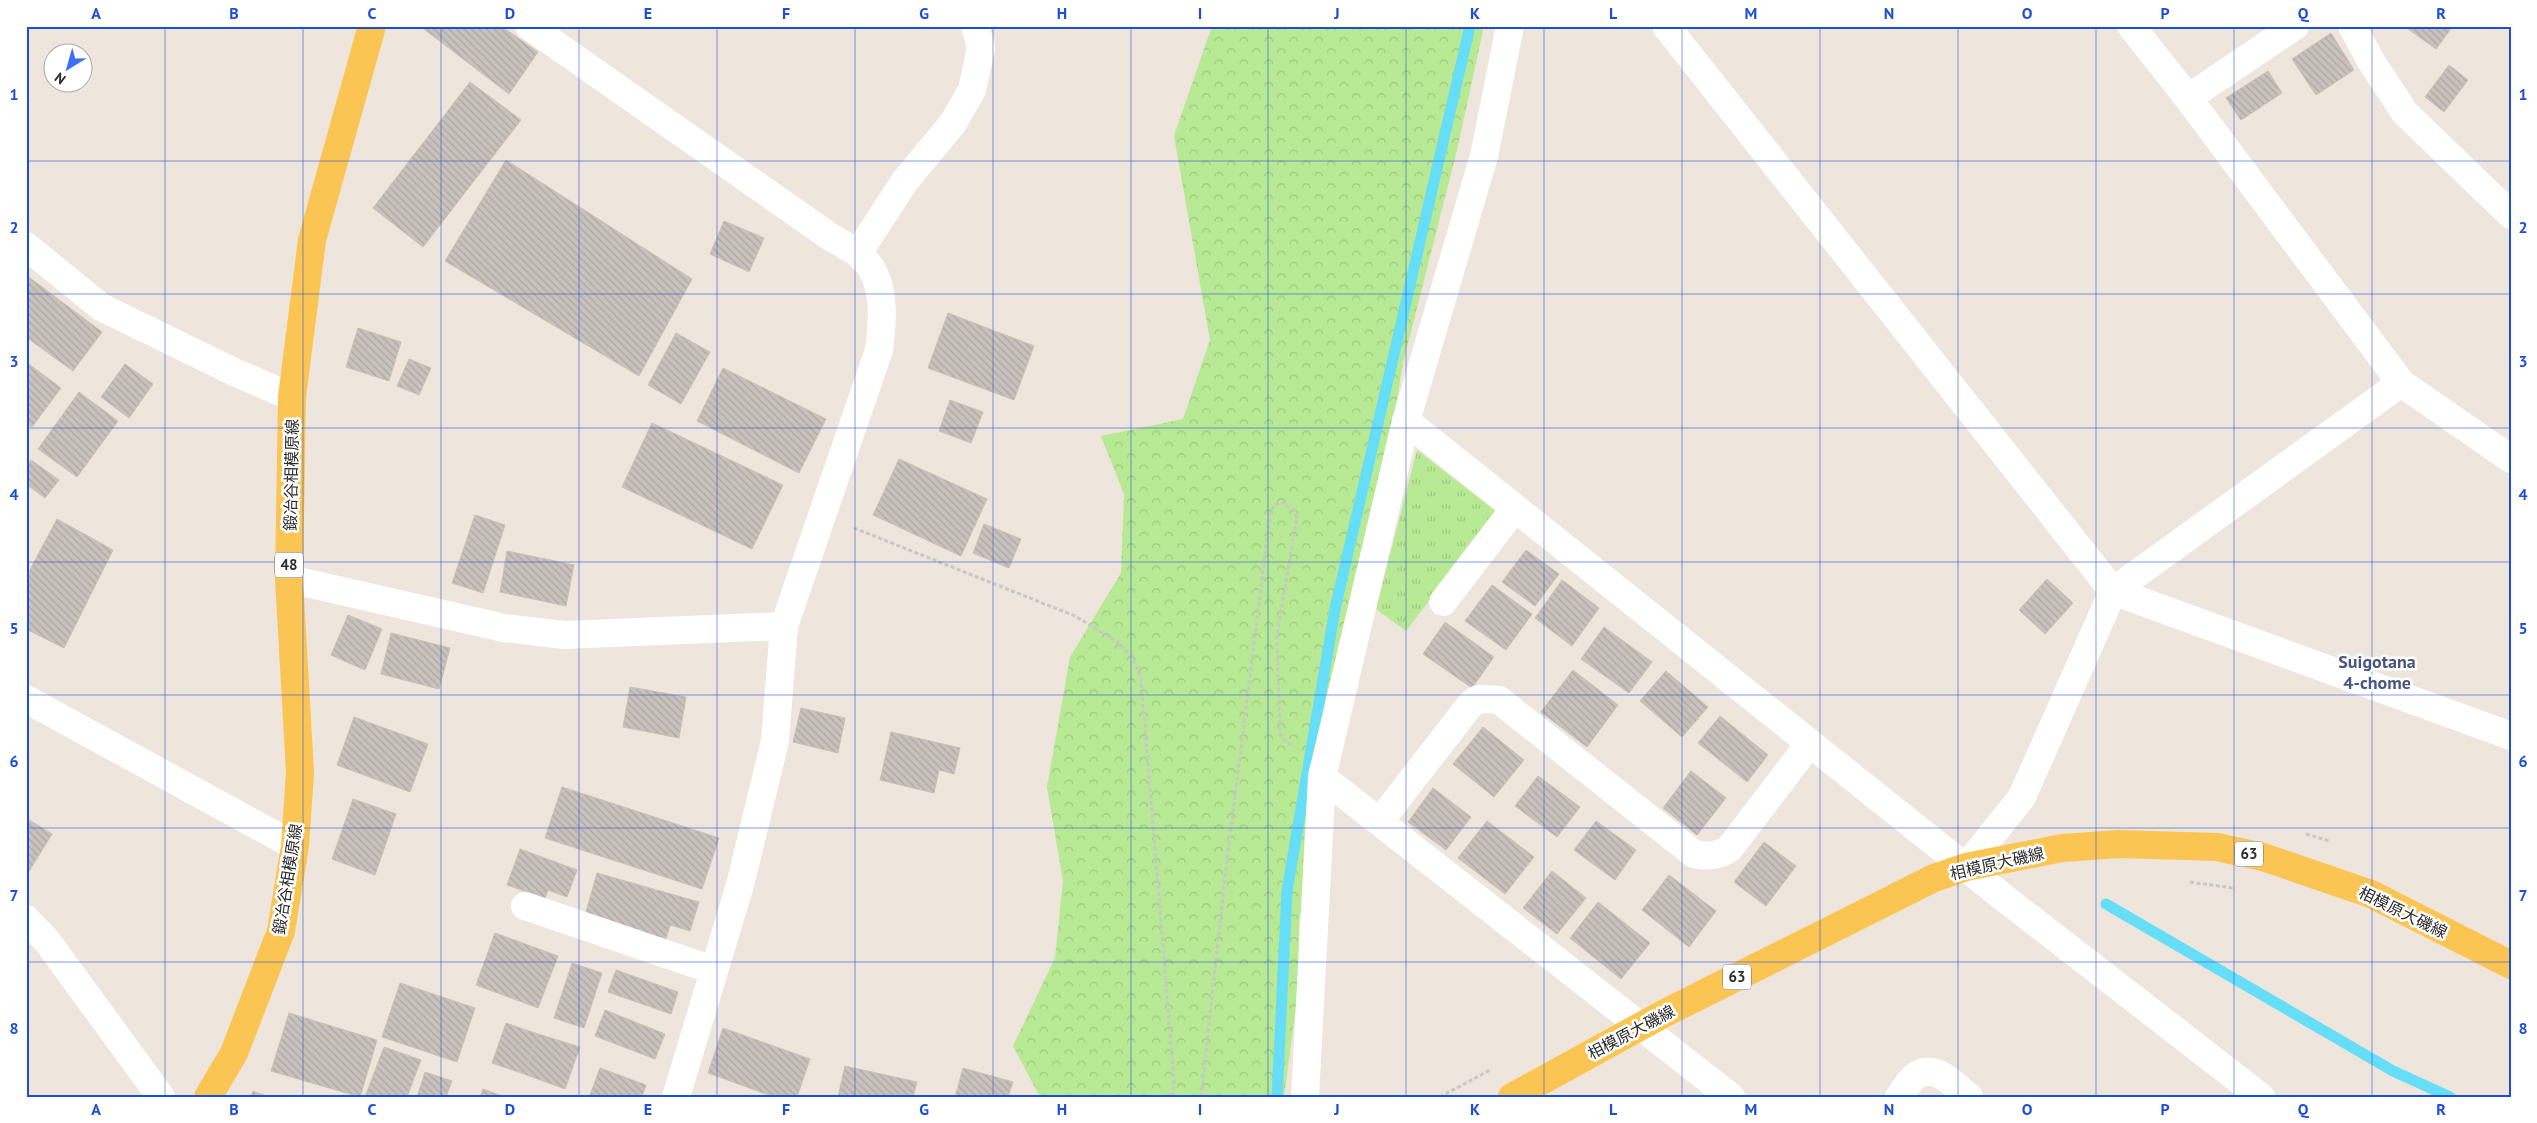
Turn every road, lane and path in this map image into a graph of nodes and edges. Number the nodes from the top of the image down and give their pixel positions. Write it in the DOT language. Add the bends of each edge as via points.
graph roads {
  1 [pos="372,26"];
  2 [pos="529,26"];
  3 [pos="975,26"];
  4 [pos="1510,26"];
  5 [pos="1666,26"];
  6 [pos="2131,26"];
  7 [pos="2295,26"];
  8 [pos="2352,26"];
  9 [pos="2188,98"];
  10 [pos="2511,215"];
  11 [pos="26,246"];
  12 [pos="858,253"];
  13 [pos="2401,383"];
  14 [pos="292,397"];
  15 [pos="1406,421"];
  16 [pos="2511,459"];
  17 [pos="1514,509"];
  18 [pos="820,515"];
  19 [pos="289,579"];
  20 [pos="2113,591"];
  21 [pos="1443,602"];
  22 [pos="784,626"];
  23 [pos="26,699"];
  24 [pos="2511,736"];
  25 [pos="1287,743"];
  26 [pos="1810,743"];
  27 [pos="1323,774"];
  28 [pos="1380,821"];
  29 [pos="295,846"];
  30 [pos="1966,867"];
  31 [pos="2186,882"];
  32 [pos="2240,888"];
  33 [pos="525,906"];
  34 [pos="26,919"];
  35 [pos="2511,966"];
  36 [pos="713,970"];
  37 [pos="1640,1027"];
  38 [pos="161,1097"];
  39 [pos="208,1097"];
  40 [pos="676,1097"];
  41 [pos="1172,1097"];
  42 [pos="1201,1097"];
  43 [pos="1305,1097"];
  44 [pos="1512,1097"];
  45 [pos="1731,1097"];
  46 [pos="1899,1097"];
  47 [pos="1969,1097"];
  48 [pos="2261,1097"];
  1 -- 14 [label="main road, 鍛冶谷相模原線 / 48" via="312,240"];
  2 -- 12 [label="street"];
  3 -- 12 [label="street" via="981,48 972,90 953,123 905,181"];
  4 -- 15 [label="street" via="1484,156"];
  5 -- 20 [label="street"];
  6 -- 9 [label="street"];
  7 -- 9 [label="street"];
  8 -- 10 [label="street" via="2405,113"];
  9 -- 13 [label="street"];
  11 -- 14 [label="street" via="101,307"];
  12 -- 18 [label="street" via="872,268 878,288 883,318 879,350"];
  13 -- 16 [label="street"];
  13 -- 20 [label="street"];
  14 -- 19 [label="main road, 鍛冶谷相模原線 / 48"];
  15 -- 17 [label="street"];
  15 -- 27 [label="street"];
  17 -- 21 [label="street"];
  17 -- 26 [label="street"];
  18 -- 22 [label="street"];
  18 -- 41 [label="path" via="1075,616 1116,641 1131,655 1141,678 1174,1082"];
  19 -- 22 [label="street" via="504,628 564,635"];
  19 -- 29 [label="main road, 鍛冶谷相模原線 / 48" via="300,772"];
  20 -- 24 [label="street"];
  20 -- 30 [label="street" via="2022,797"];
  22 -- 36 [label="street" via="775,741 740,885"];
  23 -- 29 [label="street"];
  25 -- 42 [label="path" via="1279,729 1277,634 1297,517 1294,510 1281,502 1274,506 1270,515"];
  26 -- 28 [label="street" via="1729,849 1718,856 1706,857 1694,854 1499,700 1478,699"];
  26 -- 30 [label="street"];
  27 -- 28 [label="street"];
  27 -- 43 [label="street"];
  28 -- 37 [label="street"];
  29 -- 39 [label="main road, 鍛冶谷相模原線 / 48" via="281,931 234,1053"];
  30 -- 35 [label="main road, 相模原大磯線 / 63" via="2062,848 2119,844 2217,847 2263,858 2371,894"];
  30 -- 37 [label="main road, 相模原大磯線 / 63" via="1884,902"];
  30 -- 48 [label="street"];
  31 -- 32 [label="path"];
  33 -- 36 [label="street"];
  34 -- 38 [label="street" via="47,941"];
  36 -- 40 [label="street"];
  37 -- 44 [label="main road, 相模原大磯線 / 63"];
  37 -- 45 [label="street"];
  46 -- 47 [label="street" via="1916,1076 1932,1071"];
}
